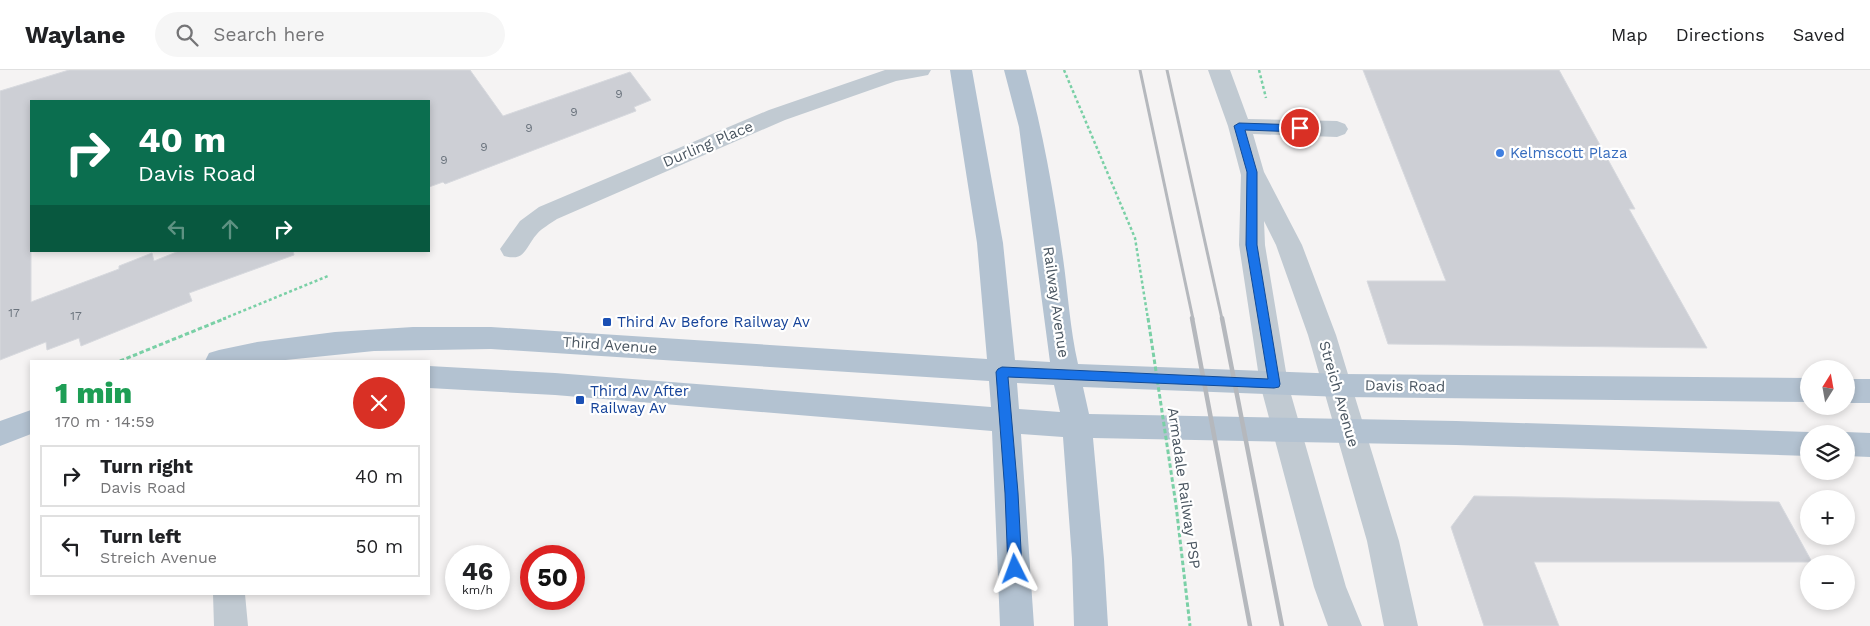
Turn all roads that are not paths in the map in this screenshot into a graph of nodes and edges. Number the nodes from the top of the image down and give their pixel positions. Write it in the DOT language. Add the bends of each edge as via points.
graph roads {
  1 [pos="920,70"];
  2 [pos="961,70"];
  3 [pos="1016,70"];
  4 [pos="1219,70"];
  5 [pos="1239,126"];
  6 [pos="1337,129"];
  7 [pos="1252,172"];
  8 [pos="514,249"];
  9 [pos="225,360"];
  10 [pos="1002,372"];
  11 [pos="1066,375"];
  12 [pos="430,377"];
  13 [pos="1274,384"];
  14 [pos="1337,385"];
  15 [pos="1800,390"];
  16 [pos="1855,391"];
  17 [pos="1870,391"];
  18 [pos="1006,421"];
  19 [pos="30,422"];
  20 [pos="1077,426"];
  21 [pos="1288,431"];
  22 [pos="1349,432"];
  23 [pos="0,434"];
  24 [pos="1800,444"];
  25 [pos="1855,444"];
  26 [pos="1870,445"];
  27 [pos="229,595"];
  28 [pos="231,626"];
  29 [pos="1017,626"];
  30 [pos="1091,626"];
  31 [pos="1345,626"];
  32 [pos="1401,626"];
  1 -- 8 [label="street, Durling Place" via="892,75 778,114 548,213 529,227"];
  2 -- 10 [label="main road" via="993,267"];
  3 -- 11 [label="main road, Railway Avenue" via="1030,127"];
  4 -- 5 [label="street, Streich Avenue"];
  5 -- 6 [label="street"];
  5 -- 7 [label="street, Streich Avenue"];
  7 -- 13 [label="street, Streich Avenue" via="1252,245"];
  7 -- 14 [label="street, Streich Avenue" via="1289,245"];
  9 -- 10 [label="main road, Third Avenue" via="316,345 396,338 462,337"];
  10 -- 11 [label="main road, Davis Road"];
  10 -- 18 [label="main road"];
  11 -- 13 [label="main road, Davis Road"];
  11 -- 20 [label="main road, Railway Avenue"];
  12 -- 18 [label="main road" via="554,384"];
  13 -- 14 [label="main road, Davis Road"];
  13 -- 21 [label="street, Streich Avenue"];
  14 -- 15 [label="main road, Davis Road"];
  14 -- 22 [label="street, Streich Avenue"];
  16 -- 17 [label="main road"];
  18 -- 20 [label="main road"];
  18 -- 29 [label="main road"];
  19 -- 23 [label="main road"];
  20 -- 21 [label="main road"];
  20 -- 30 [label="main road, Railway Avenue"];
  21 -- 22 [label="main road"];
  21 -- 31 [label="street, Streich Avenue" via="1330,587"];
  22 -- 24 [label="main road"];
  22 -- 32 [label="street, Streich Avenue" via="1383,541"];
  25 -- 26 [label="main road"];
  27 -- 28 [label="street"];
}
